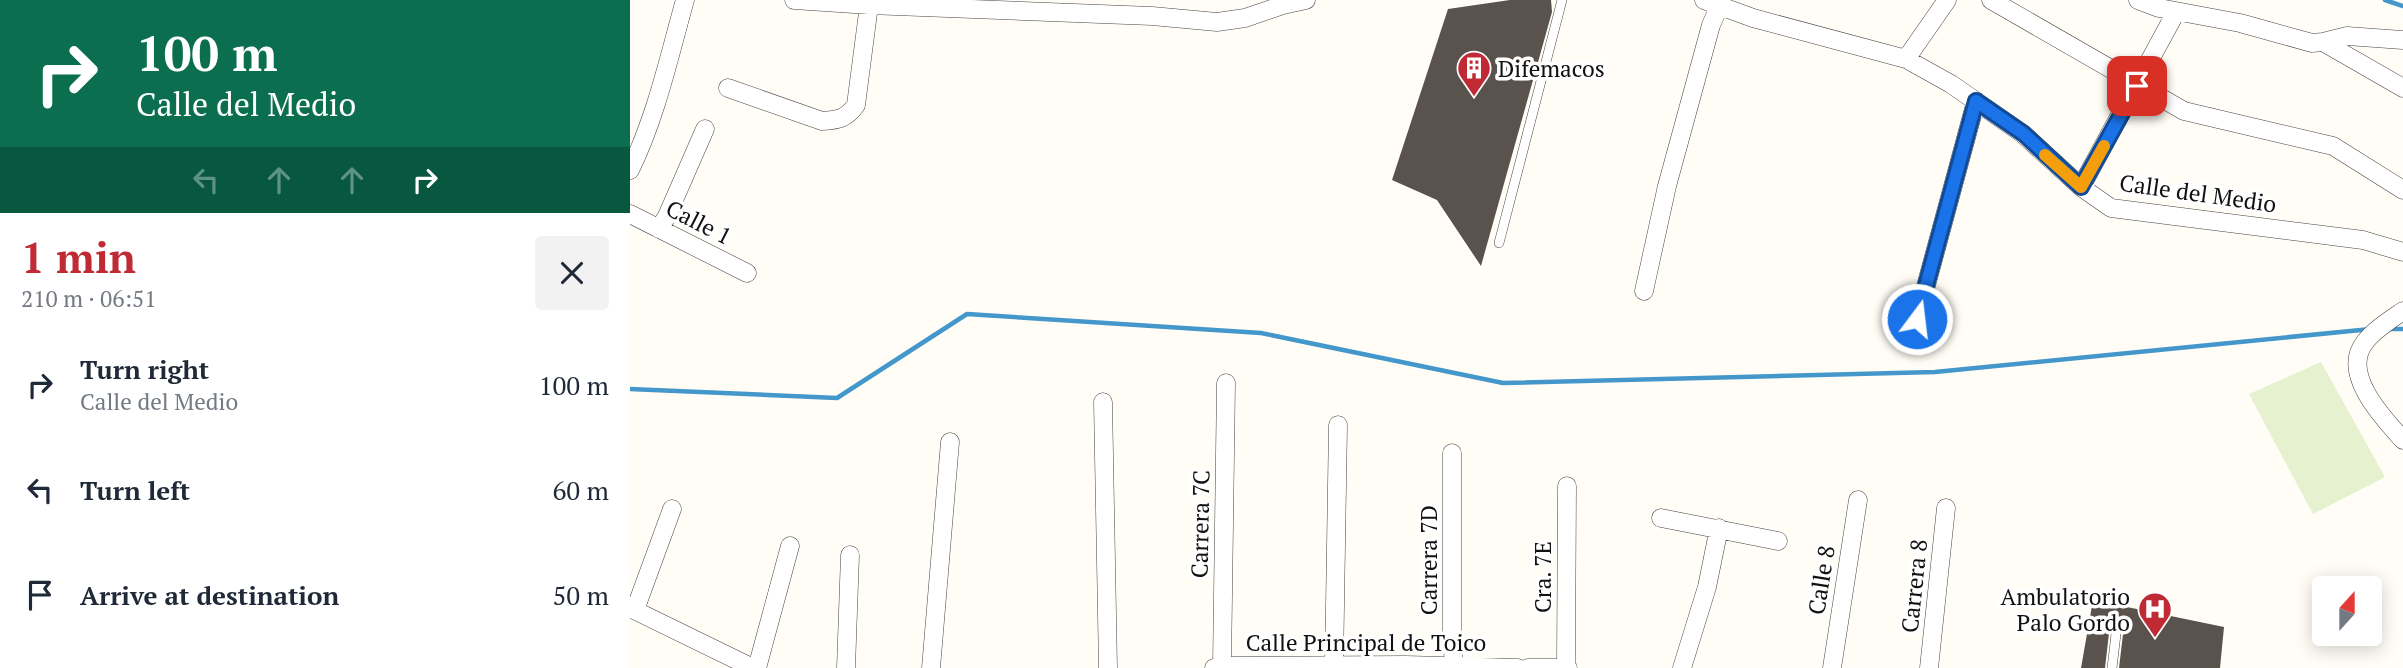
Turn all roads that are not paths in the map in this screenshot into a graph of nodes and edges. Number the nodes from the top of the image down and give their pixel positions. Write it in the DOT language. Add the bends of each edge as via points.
graph roads {
  1 [pos="685,0"];
  2 [pos="794,0"];
  3 [pos="1306,0"];
  4 [pos="1562,0"];
  5 [pos="1947,0"];
  6 [pos="1991,0"];
  7 [pos="2138,0"];
  8 [pos="1712,3"];
  9 [pos="869,5"];
  10 [pos="1009,5"];
  11 [pos="2176,12"];
  12 [pos="2403,40"];
  13 [pos="2323,42"];
  14 [pos="1906,59"];
  15 [pos="2137,86"];
  16 [pos="727,88"];
  17 [pos="2403,88"];
  18 [pos="1976,101"];
  19 [pos="705,129"];
  20 [pos="630,170"];
  21 [pos="2081,187"];
  22 [pos="2403,190"];
  23 [pos="630,214"];
  24 [pos="659,229"];
  25 [pos="1499,243"];
  26 [pos="2403,251"];
  27 [pos="747,273"];
  28 [pos="1644,291"];
  29 [pos="1917,319"];
  30 [pos="2390,321"];
  31 [pos="1226,383"];
  32 [pos="1103,402"];
  33 [pos="1338,425"];
  34 [pos="2403,440"];
  35 [pos="950,442"];
  36 [pos="1452,453"];
  37 [pos="1567,486"];
  38 [pos="1858,500"];
  39 [pos="1946,508"];
  40 [pos="672,509"];
  41 [pos="1661,518"];
  42 [pos="1719,528"];
  43 [pos="1778,541"];
  44 [pos="790,546"];
  45 [pos="850,555"];
  46 [pos="633,609"];
  47 [pos="2116,634"];
  48 [pos="1334,666"];
  49 [pos="1218,667"];
  50 [pos="1454,667"];
  51 [pos="755,668"];
  52 [pos="846,668"];
  53 [pos="931,668"];
  54 [pos="1108,668"];
  55 [pos="1518,668"];
  56 [pos="1528,668"];
  57 [pos="1567,668"];
  58 [pos="1682,668"];
  59 [pos="1832,668"];
  60 [pos="1929,668"];
  61 [pos="2112,668"];
  1 -- 20 [label="street" via="659,93"];
  2 -- 9 [label="street"];
  3 -- 10 [label="street" via="1217,22"];
  4 -- 25 [label="lane"];
  5 -- 14 [label="street"];
  6 -- 15 [label="street"];
  7 -- 11 [label="street"];
  8 -- 14 [label="street, Calle del Medio"];
  8 -- 28 [label="street" via="1711,25"];
  9 -- 10 [label="street"];
  9 -- 16 [label="street" via="856,105 848,116 822,121"];
  11 -- 13 [label="street"];
  11 -- 15 [label="street"];
  12 -- 13 [label="street" via="2347,36"];
  13 -- 17 [label="street"];
  14 -- 18 [label="street, Calle del Medio"];
  15 -- 21 [label="street"];
  15 -- 22 [label="street" via="2184,111 2333,146"];
  18 -- 21 [label="street, Calle del Medio" via="2024,134"];
  18 -- 29 [label="street"];
  19 -- 24 [label="street"];
  21 -- 26 [label="street, Calle del Medio" via="2111,208 2363,240"];
  23 -- 24 [label="street, Calle 1"];
  24 -- 27 [label="street, Calle 1"];
  30 -- 34 [label="street" via="2364,343 2356,366 2372,406"];
  31 -- 49 [label="street, Carrera 7C"];
  32 -- 54 [label="street"];
  33 -- 48 [label="street"];
  35 -- 53 [label="street"];
  36 -- 50 [label="street, Carrera 7D"];
  37 -- 57 [label="street, Cra. 7E"];
  38 -- 59 [label="street, Calle 8"];
  39 -- 60 [label="street, Carrera 8"];
  40 -- 46 [label="street"];
  41 -- 42 [label="street"];
  42 -- 43 [label="street"];
  42 -- 58 [label="street"];
  44 -- 51 [label="street"];
  45 -- 52 [label="street"];
  46 -- 51 [label="street"];
  47 -- 61 [label="lane"];
  48 -- 49 [label="street, Calle Principal de Toico"];
  48 -- 50 [label="street, Calle Principal de Toico"];
  50 -- 55 [label="street, Calle Principal de Toico"];
  56 -- 57 [label="street"];
}
